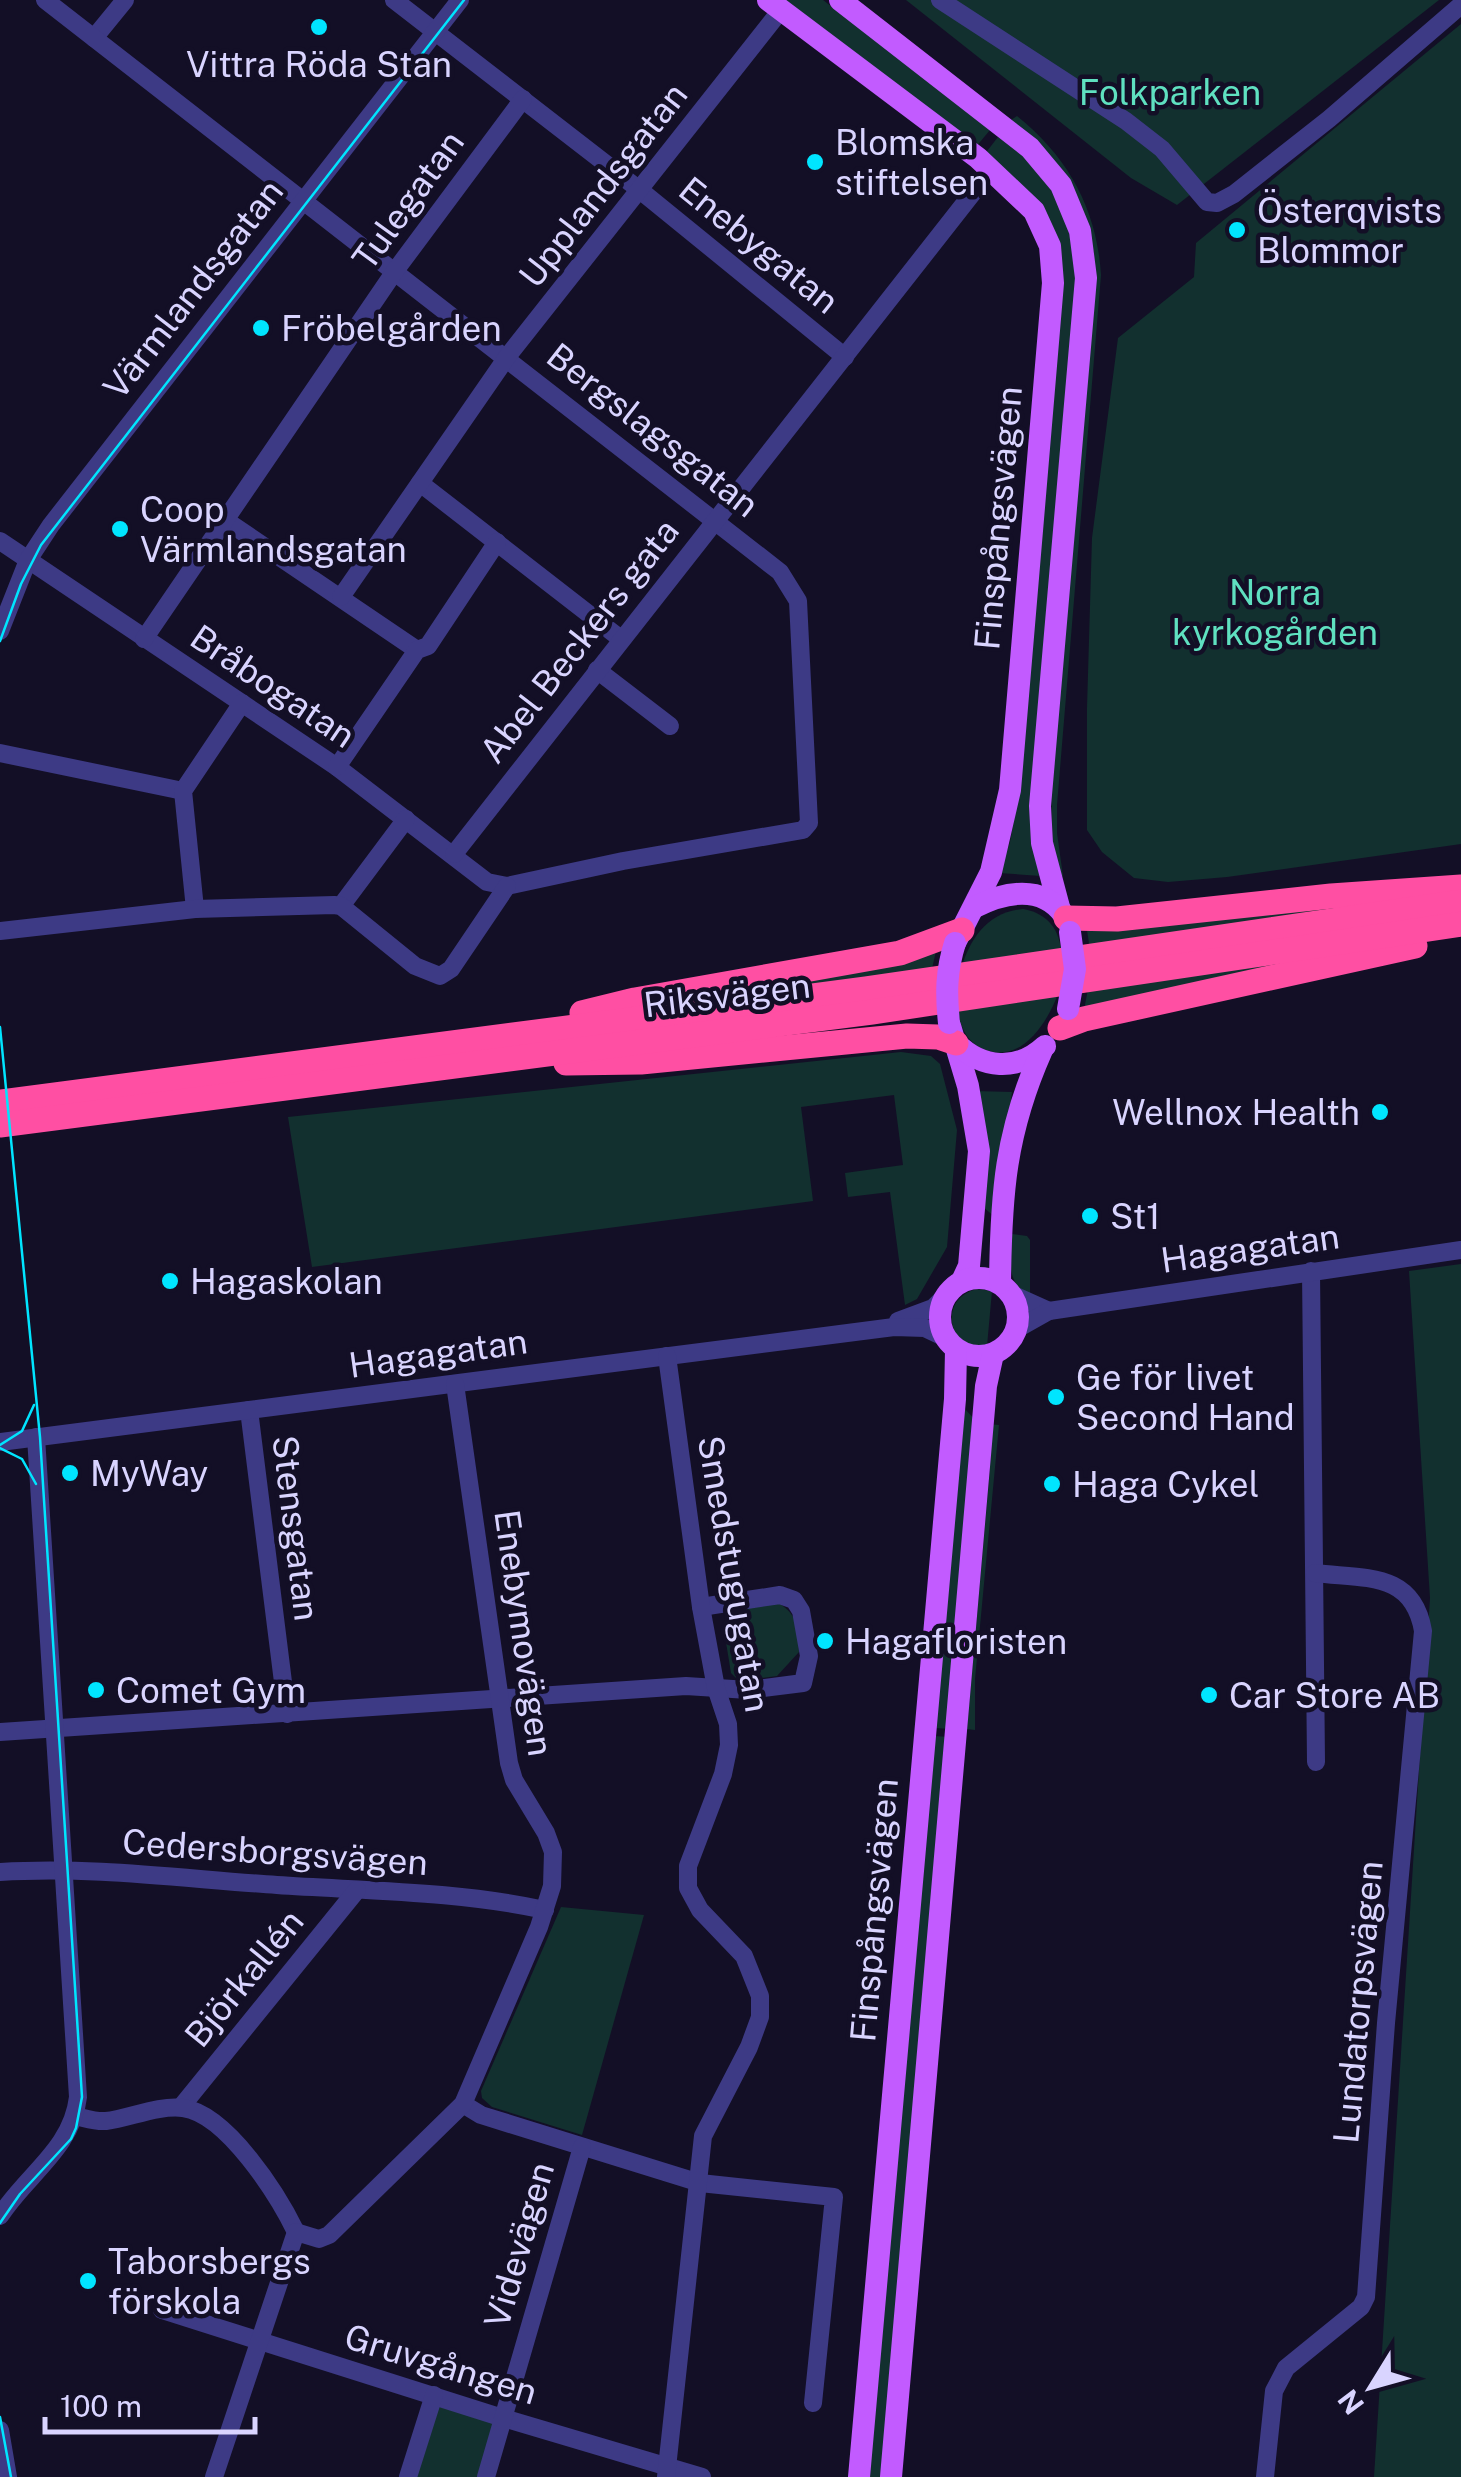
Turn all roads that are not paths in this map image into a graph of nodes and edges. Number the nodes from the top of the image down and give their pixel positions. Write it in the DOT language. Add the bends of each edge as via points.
graph roads {
  1 [pos="46,0"];
  2 [pos="124,0"];
  3 [pos="394,0"];
  4 [pos="460,0"];
  5 [pos="840,0"];
  6 [pos="940,0"];
  7 [pos="1461,4"];
  8 [pos="774,5"];
  9 [pos="435,32"];
  10 [pos="94,38"];
  11 [pos="523,99"];
  12 [pos="979,185"];
  13 [pos="641,191"];
  14 [pos="304,201"];
  15 [pos="395,271"];
  16 [pos="507,357"];
  17 [pos="844,358"];
  18 [pos="420,484"];
  19 [pos="225,520"];
  20 [pos="715,520"];
  21 [pos="0,541"];
  22 [pos="497,542"];
  23 [pos="28,560"];
  24 [pos="341,598"];
  25 [pos="0,631"];
  26 [pos="144,639"];
  27 [pos="620,639"];
  28 [pos="417,650"];
  29 [pos="597,670"];
  30 [pos="242,703"];
  31 [pos="670,726"];
  32 [pos="0,753"];
  33 [pos="337,767"];
  34 [pos="183,791"];
  35 [pos="406,819"];
  36 [pos="454,854"];
  37 [pos="506,886"];
  38 [pos="1461,886"];
  39 [pos="1461,902"];
  40 [pos="341,906"];
  41 [pos="975,906"];
  42 [pos="195,909"];
  43 [pos="1065,919"];
  44 [pos="1461,924"];
  45 [pos="0,931"];
  46 [pos="959,936"];
  47 [pos="1461,936"];
  48 [pos="1064,1018"];
  49 [pos="952,1033"];
  50 [pos="496,1049"];
  51 [pos="1042,1050"];
  52 [pos="0,1102"];
  53 [pos="0,1125"];
  54 [pos="1461,1250"];
  55 [pos="1311,1271"];
  56 [pos="955,1287"];
  57 [pos="1005,1288"];
  58 [pos="1049,1311"];
  59 [pos="884,1328"];
  60 [pos="1017,1329"];
  61 [pos="951,1344"];
  62 [pos="993,1354"];
  63 [pos="668,1356"];
  64 [pos="455,1384"];
  65 [pos="249,1410"];
  66 [pos="36,1437"];
  67 [pos="0,1442"];
  68 [pos="1315,1573"];
  69 [pos="701,1607"];
  70 [pos="716,1688"];
  71 [pos="501,1698"];
  72 [pos="286,1714"];
  73 [pos="55,1728"];
  74 [pos="0,1732"];
  75 [pos="1316,1762"];
  76 [pos="64,1870"];
  77 [pos="0,1872"];
  78 [pos="357,1890"];
  79 [pos="545,1910"];
  80 [pos="463,2104"];
  81 [pos="182,2108"];
  82 [pos="75,2116"];
  83 [pos="582,2147"];
  84 [pos="700,2183"];
  85 [pos="0,2216"];
  86 [pos="296,2232"];
  87 [pos="162,2310"];
  88 [pos="259,2342"];
  89 [pos="434,2396"];
  90 [pos="813,2403"];
  91 [pos="503,2418"];
  92 [pos="0,2430"];
  93 [pos="667,2472"];
  94 [pos="8,2477"];
  95 [pos="214,2477"];
  96 [pos="408,2477"];
  97 [pos="486,2477"];
  98 [pos="702,2477"];
  99 [pos="859,2477"];
  100 [pos="891,2477"];
  101 [pos="1265,2477"];
  1 -- 10 [label="street, Bergslagsgatan"];
  2 -- 10 [label="street"];
  3 -- 9 [label="street, Enebygatan"];
  4 -- 9 [label="street, Värmlandsgatan"];
  5 -- 43 [label="main road, Finspångsvägen" via="1018,138 1062,185 1080,232 1086,278 1040,806 1042,843"];
  6 -- 7 [label="street" via="1126,121 1162,149 1207,202 1217,204 1330,119"];
  8 -- 13 [label="street, Upplandsgatan"];
  8 -- 41 [label="main road, Finspångsvägen" via="978,158 1034,211 1050,246 1053,283 1010,790 1001,838"];
  9 -- 11 [label="street, Enebygatan"];
  9 -- 14 [label="street, Värmlandsgatan"];
  10 -- 14 [label="street, Bergslagsgatan"];
  11 -- 13 [label="street, Enebygatan"];
  11 -- 15 [label="street, Tulegatan"];
  12 -- 17 [label="street, Abel Beckers gata"];
  13 -- 16 [label="street, Upplandsgatan"];
  13 -- 17 [label="street, Enebygatan"];
  14 -- 15 [label="street, Bergslagsgatan"];
  14 -- 23 [label="street, Värmlandsgatan"];
  15 -- 16 [label="street, Bergslagsgatan"];
  15 -- 19 [label="street, Tulegatan"];
  16 -- 18 [label="street, Upplandsgatan"];
  16 -- 20 [label="street, Bergslagsgatan"];
  17 -- 20 [label="street, Abel Beckers gata"];
  18 -- 22 [label="street"];
  18 -- 24 [label="street, Upplandsgatan"];
  19 -- 24 [label="street"];
  19 -- 26 [label="street, Tulegatan"];
  20 -- 27 [label="street, Abel Beckers gata"];
  20 -- 37 [label="street, Bergslagsgatan" via="780,572 798,601 809,823 803,830"];
  21 -- 23 [label="street, Bråbogatan"];
  22 -- 27 [label="street"];
  22 -- 28 [label="street" via="428,646"];
  23 -- 25 [label="street, Värmlandsgatan"];
  23 -- 26 [label="street, Bråbogatan"];
  24 -- 28 [label="street"];
  26 -- 30 [label="street, Bråbogatan"];
  27 -- 29 [label="street, Abel Beckers gata"];
  28 -- 33 [label="street"];
  29 -- 31 [label="street"];
  29 -- 36 [label="street, Abel Beckers gata"];
  30 -- 33 [label="street, Bråbogatan"];
  30 -- 34 [label="street"];
  32 -- 34 [label="street"];
  33 -- 35 [label="street, Bråbogatan"];
  34 -- 42 [label="street"];
  35 -- 36 [label="street, Bråbogatan"];
  35 -- 40 [label="street"];
  36 -- 37 [label="street, Bråbogatan" via="487,882"];
  37 -- 40 [label="street" via="440,976"];
  38 -- 43 [label="highway"];
  39 -- 50 [label="highway, Riksvägen"];
  40 -- 42 [label="street"];
  41 -- 43 [label="main road" via="1018,891 1038,896"];
  41 -- 46 [label="main road"];
  42 -- 45 [label="street"];
  43 -- 48 [label="main road, bridge" via="1076,970"];
  44 -- 50 [label="highway, Riksvägen" via="872,1012"];
  46 -- 49 [label="main road, bridge" via="946,992"];
  46 -- 50 [label="highway" via="900,953 635,1000"];
  47 -- 48 [label="highway" via="1084,1019"];
  48 -- 51 [label="main road"];
  49 -- 50 [label="highway" via="641,1062"];
  49 -- 51 [label="main road" via="968,1056 1000,1065"];
  49 -- 56 [label="main road" via="979,1151 971,1250"];
  50 -- 52 [label="highway, Riksvägen"];
  50 -- 53 [label="highway, Riksvägen"];
  51 -- 57 [label="main road" via="1008,1146 1001,1227"];
  54 -- 55 [label="street, Hagagatan"];
  55 -- 58 [label="street, Hagagatan"];
  55 -- 68 [label="street"];
  56 -- 57 [label="main road" via="973,1278"];
  56 -- 59 [label="street, Hagagatan" via="933,1308"];
  56 -- 61 [label="main road" via="940,1310"];
  57 -- 58 [label="street"];
  57 -- 60 [label="main road" via="1020,1316"];
  58 -- 60 [label="street, Hagagatan"];
  59 -- 61 [label="street, Hagagatan" via="925,1328"];
  59 -- 63 [label="street, Hagagatan"];
  60 -- 62 [label="main road"];
  61 -- 62 [label="main road" via="964,1355"];
  61 -- 99 [label="main road, Finspångsvägen" via="950,1452"];
  62 -- 100 [label="main road, Finspångsvägen"];
  63 -- 64 [label="street, Hagagatan"];
  63 -- 69 [label="street, Smedstugugatan"];
  64 -- 65 [label="street, Hagagatan"];
  64 -- 71 [label="street, Enebymovägen"];
  65 -- 66 [label="street, Hagagatan"];
  65 -- 72 [label="street, Stensgatan"];
  66 -- 67 [label="street, Hagagatan"];
  66 -- 73 [label="street"];
  68 -- 75 [label="street"];
  68 -- 101 [label="street, Lundatorpsvägen" via="1403,1588 1423,1631 1366,2298 1278,2380"];
  69 -- 70 [label="street, Smedstugugatan"];
  69 -- 70 [label="street" via="780,1594 802,1611 808,1656 803,1683"];
  70 -- 71 [label="street"];
  70 -- 84 [label="street, Smedstugugatan" via="729,1744 688,1866 688,1888 744,1956 760,1996 760,2018 703,2136"];
  71 -- 72 [label="street"];
  71 -- 79 [label="street, Enebymovägen" via="514,1780 553,1852"];
  72 -- 73 [label="street"];
  73 -- 74 [label="street"];
  73 -- 76 [label="street"];
  76 -- 77 [label="street, Cedersborgsvägen"];
  76 -- 78 [label="street, Cedersborgsvägen"];
  76 -- 82 [label="street"];
  78 -- 79 [label="street, Cedersborgsvägen"];
  78 -- 81 [label="street, Björkallén"];
  79 -- 80 [label="street, Enebymovägen"];
  80 -- 83 [label="street"];
  80 -- 86 [label="street, Enebymovägen" via="329,2235"];
  81 -- 82 [label="street" via="108,2121"];
  81 -- 86 [label="street" via="215,2126 247,2156"];
  82 -- 85 [label="street" via="60,2147"];
  83 -- 84 [label="street"];
  83 -- 91 [label="street, Videvägen"];
  84 -- 90 [label="street" via="834,2197"];
  84 -- 93 [label="street, Smedstugugatan"];
  86 -- 88 [label="street"];
  87 -- 88 [label="street, Gruvgången"];
  88 -- 89 [label="street, Gruvgången"];
  88 -- 95 [label="street"];
  89 -- 91 [label="street, Gruvgången"];
  89 -- 96 [label="street"];
  91 -- 93 [label="street, Gruvgången"];
  91 -- 97 [label="street, Videvägen"];
  92 -- 94 [label="street"];
  93 -- 98 [label="street, Gruvgången"];
}
